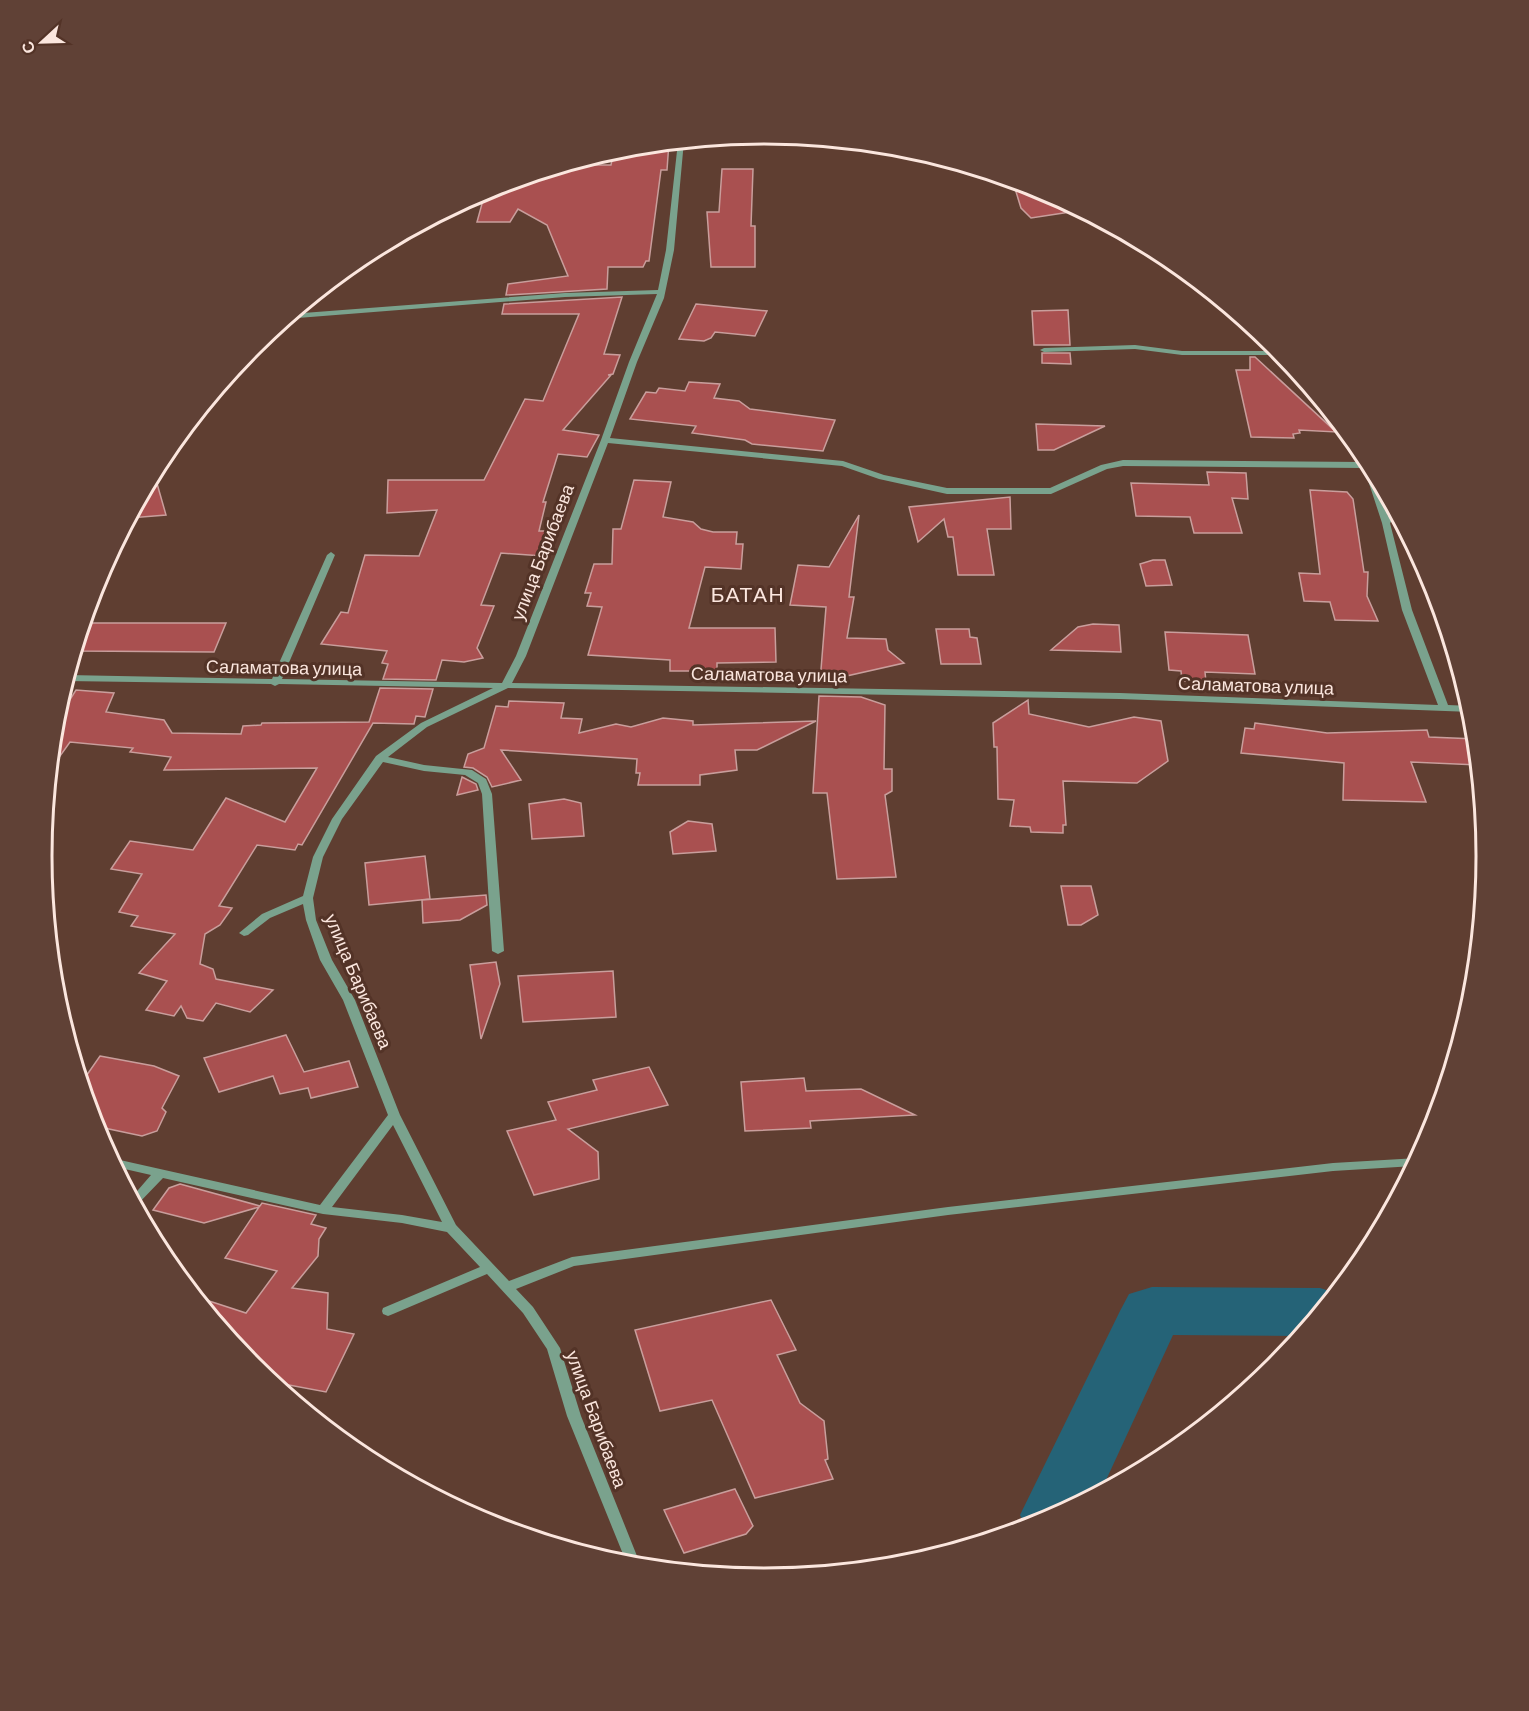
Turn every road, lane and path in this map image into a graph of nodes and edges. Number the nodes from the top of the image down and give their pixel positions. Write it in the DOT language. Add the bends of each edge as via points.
graph roads {
  1 [pos="680,149"];
  2 [pos="662,292"];
  3 [pos="300,316"];
  4 [pos="1044,350"];
  5 [pos="1268,352"];
  6 [pos="605,440"];
  7 [pos="1360,465"];
  8 [pos="1374,487"];
  9 [pos="1391,518"];
  10 [pos="1386,523"];
  11 [pos="331,555"];
  12 [pos="75,678"];
  13 [pos="274,683"];
  14 [pos="505,686"];
  15 [pos="1444,708"];
  16 [pos="1461,709"];
  17 [pos="380,758"];
  18 [pos="308,898"];
  19 [pos="244,933"];
  20 [pos="498,951"];
  21 [pos="394,1114"];
  22 [pos="1407,1162"];
  23 [pos="123,1164"];
  24 [pos="160,1173"];
  25 [pos="140,1196"];
  26 [pos="323,1210"];
  27 [pos="451,1228"];
  28 [pos="487,1269"];
  29 [pos="507,1287"];
  30 [pos="388,1311"];
  31 [pos="630,1555"];
  1 -- 2 [label="street, улица Барибаева"];
  2 -- 3 [label="street" via="565,295"];
  2 -- 6 [label="street, улица Барибаева"];
  4 -- 5 [label="street" via="1135,347 1182,353"];
  6 -- 7 [label="street" via="843,464 947,491 1051,491 1123,462"];
  6 -- 14 [label="street, улица Барибаева" via="521,656"];
  8 -- 10 [label="street"];
  9 -- 10 [label="street"];
  10 -- 15 [label="street" via="1407,610"];
  11 -- 13 [label="street"];
  12 -- 13 [label="street, Саламатова улица"];
  13 -- 14 [label="street, Саламатова улица"];
  14 -- 15 [label="street, Саламатова улица" via="1108,696"];
  14 -- 17 [label="street, улица Барибаева" via="424,725"];
  15 -- 16 [label="street, Саламатова улица"];
  17 -- 18 [label="street, улица Барибаева" via="338,819 318,857"];
  17 -- 20 [label="street" via="468,772 482,781 487,794"];
  18 -- 19 [label="street" via="266,916"];
  18 -- 21 [label="street, улица Барибаева" via="311,920 326,960 349,1000"];
  21 -- 26 [label="street"];
  21 -- 27 [label="street, улица Барибаева"];
  22 -- 29 [label="street" via="948,1211 572,1262"];
  23 -- 24 [label="street"];
  24 -- 25 [label="street"];
  24 -- 26 [label="street"];
  26 -- 27 [label="street"];
  27 -- 28 [label="street, улица Барибаева"];
  28 -- 29 [label="street, улица Барибаева"];
  28 -- 30 [label="street"];
  29 -- 31 [label="street, улица Барибаева" via="553,1348 574,1416"];
}
